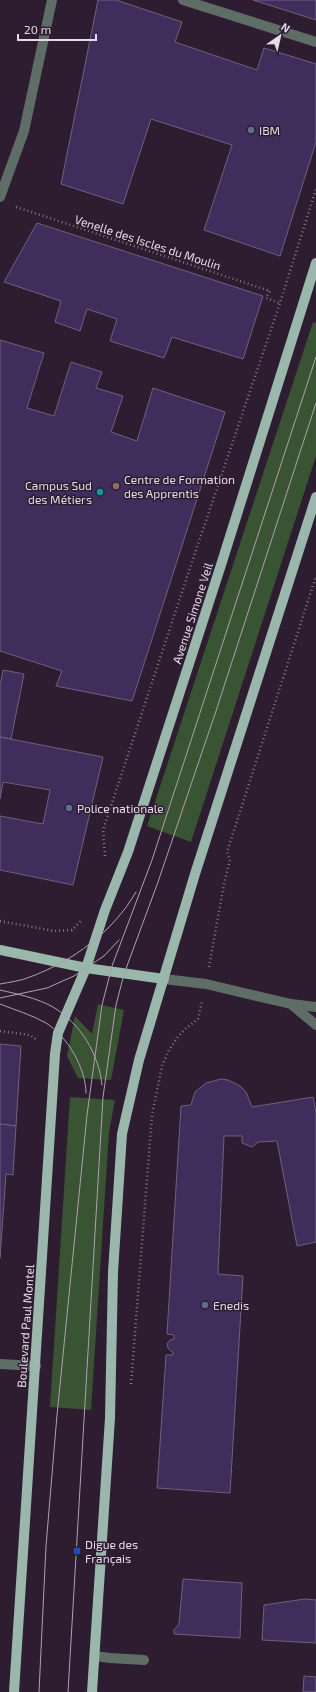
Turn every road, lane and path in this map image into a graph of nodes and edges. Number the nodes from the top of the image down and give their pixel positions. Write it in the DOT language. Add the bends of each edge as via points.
graph roads {
  1 [pos="52,0"];
  2 [pos="183,0"];
  3 [pos="316,42"];
  4 [pos="316,189"];
  5 [pos="0,197"];
  6 [pos="15,207"];
  7 [pos="316,263"];
  8 [pos="280,303"];
  9 [pos="316,497"];
  10 [pos="316,576"];
  11 [pos="105,860"];
  12 [pos="86,917"];
  13 [pos="0,921"];
  14 [pos="0,950"];
  15 [pos="86,968"];
  16 [pos="164,979"];
  17 [pos="206,984"];
  18 [pos="291,1004"];
  19 [pos="316,1007"];
  20 [pos="316,1025"];
  21 [pos="0,1031"];
  22 [pos="39,1043"];
  23 [pos="0,1364"];
  24 [pos="36,1366"];
  25 [pos="131,1387"];
  26 [pos="95,1656"];
  27 [pos="144,1660"];
  28 [pos="14,1692"];
  29 [pos="92,1692"];
  1 -- 5 [label="street" via="24,131"];
  2 -- 3 [label="street"];
  4 -- 8 [label="path"];
  6 -- 8 [label="path, Venelle des Iscles du Moulin" via="270,291 266,298"];
  7 -- 15 [label="main road, Avenue Simone Veil" via="224,558 144,803"];
  8 -- 11 [label="path" via="103,830"];
  9 -- 16 [label="main road" via="195,874"];
  10 -- 17 [label="path" via="227,852 230,860"];
  12 -- 13 [label="path" via="72,930 54,931"];
  14 -- 15 [label="main road"];
  15 -- 16 [label="main road"];
  15 -- 24 [label="main road, Boulevard Paul Montel" via="58,1033 55,1054"];
  16 -- 17 [label="street"];
  16 -- 26 [label="main road" via="139,1060 122,1134 113,1272 110,1418"];
  17 -- 18 [label="street"];
  17 -- 25 [label="path" via="198,1019 176,1039 162,1066 152,1115"];
  18 -- 19 [label="street"];
  18 -- 20 [label="street"];
  21 -- 22 [label="path" via="30,1035"];
  23 -- 24 [label="street"];
  24 -- 28 [label="main road, Boulevard Paul Montel"];
  26 -- 27 [label="street"];
  26 -- 29 [label="main road"];
}
